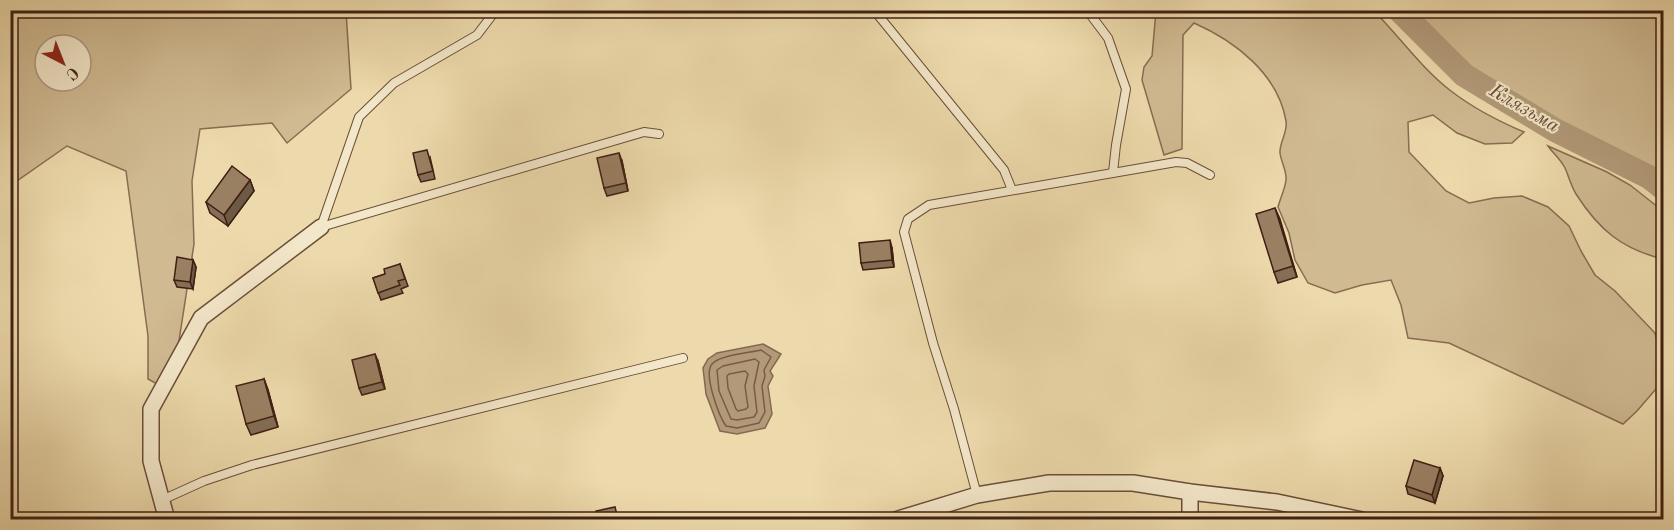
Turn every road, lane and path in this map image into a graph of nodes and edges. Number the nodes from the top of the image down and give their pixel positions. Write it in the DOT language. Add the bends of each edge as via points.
graph roads {
  1 [pos="496,10"];
  2 [pos="874,10"];
  3 [pos="1087,10"];
  4 [pos="660,134"];
  5 [pos="1113,172"];
  6 [pos="1210,175"];
  7 [pos="1012,190"];
  8 [pos="321,227"];
  9 [pos="683,358"];
  10 [pos="1190,492"];
  11 [pos="977,495"];
  12 [pos="162,500"];
  13 [pos="167,519"];
  14 [pos="895,519"];
  15 [pos="1190,519"];
  16 [pos="1362,519"];
  1 -- 8 [label="lane" via="477,35 394,83 359,117"];
  2 -- 7 [label="lane" via="1004,170"];
  3 -- 5 [label="lane" via="1108,38 1126,89"];
  4 -- 8 [label="lane" via="644,132"];
  5 -- 6 [label="lane" via="1176,162"];
  5 -- 7 [label="lane"];
  7 -- 11 [label="lane" via="929,205 908,219 904,232"];
  8 -- 12 [label="street" via="201,318 151,410 151,461"];
  9 -- 12 [label="lane" via="252,465"];
  10 -- 11 [label="street" via="1133,483 1049,483"];
  10 -- 15 [label="street"];
  10 -- 16 [label="street" via="1276,501"];
  11 -- 14 [label="street"];
  12 -- 13 [label="street"];
}
